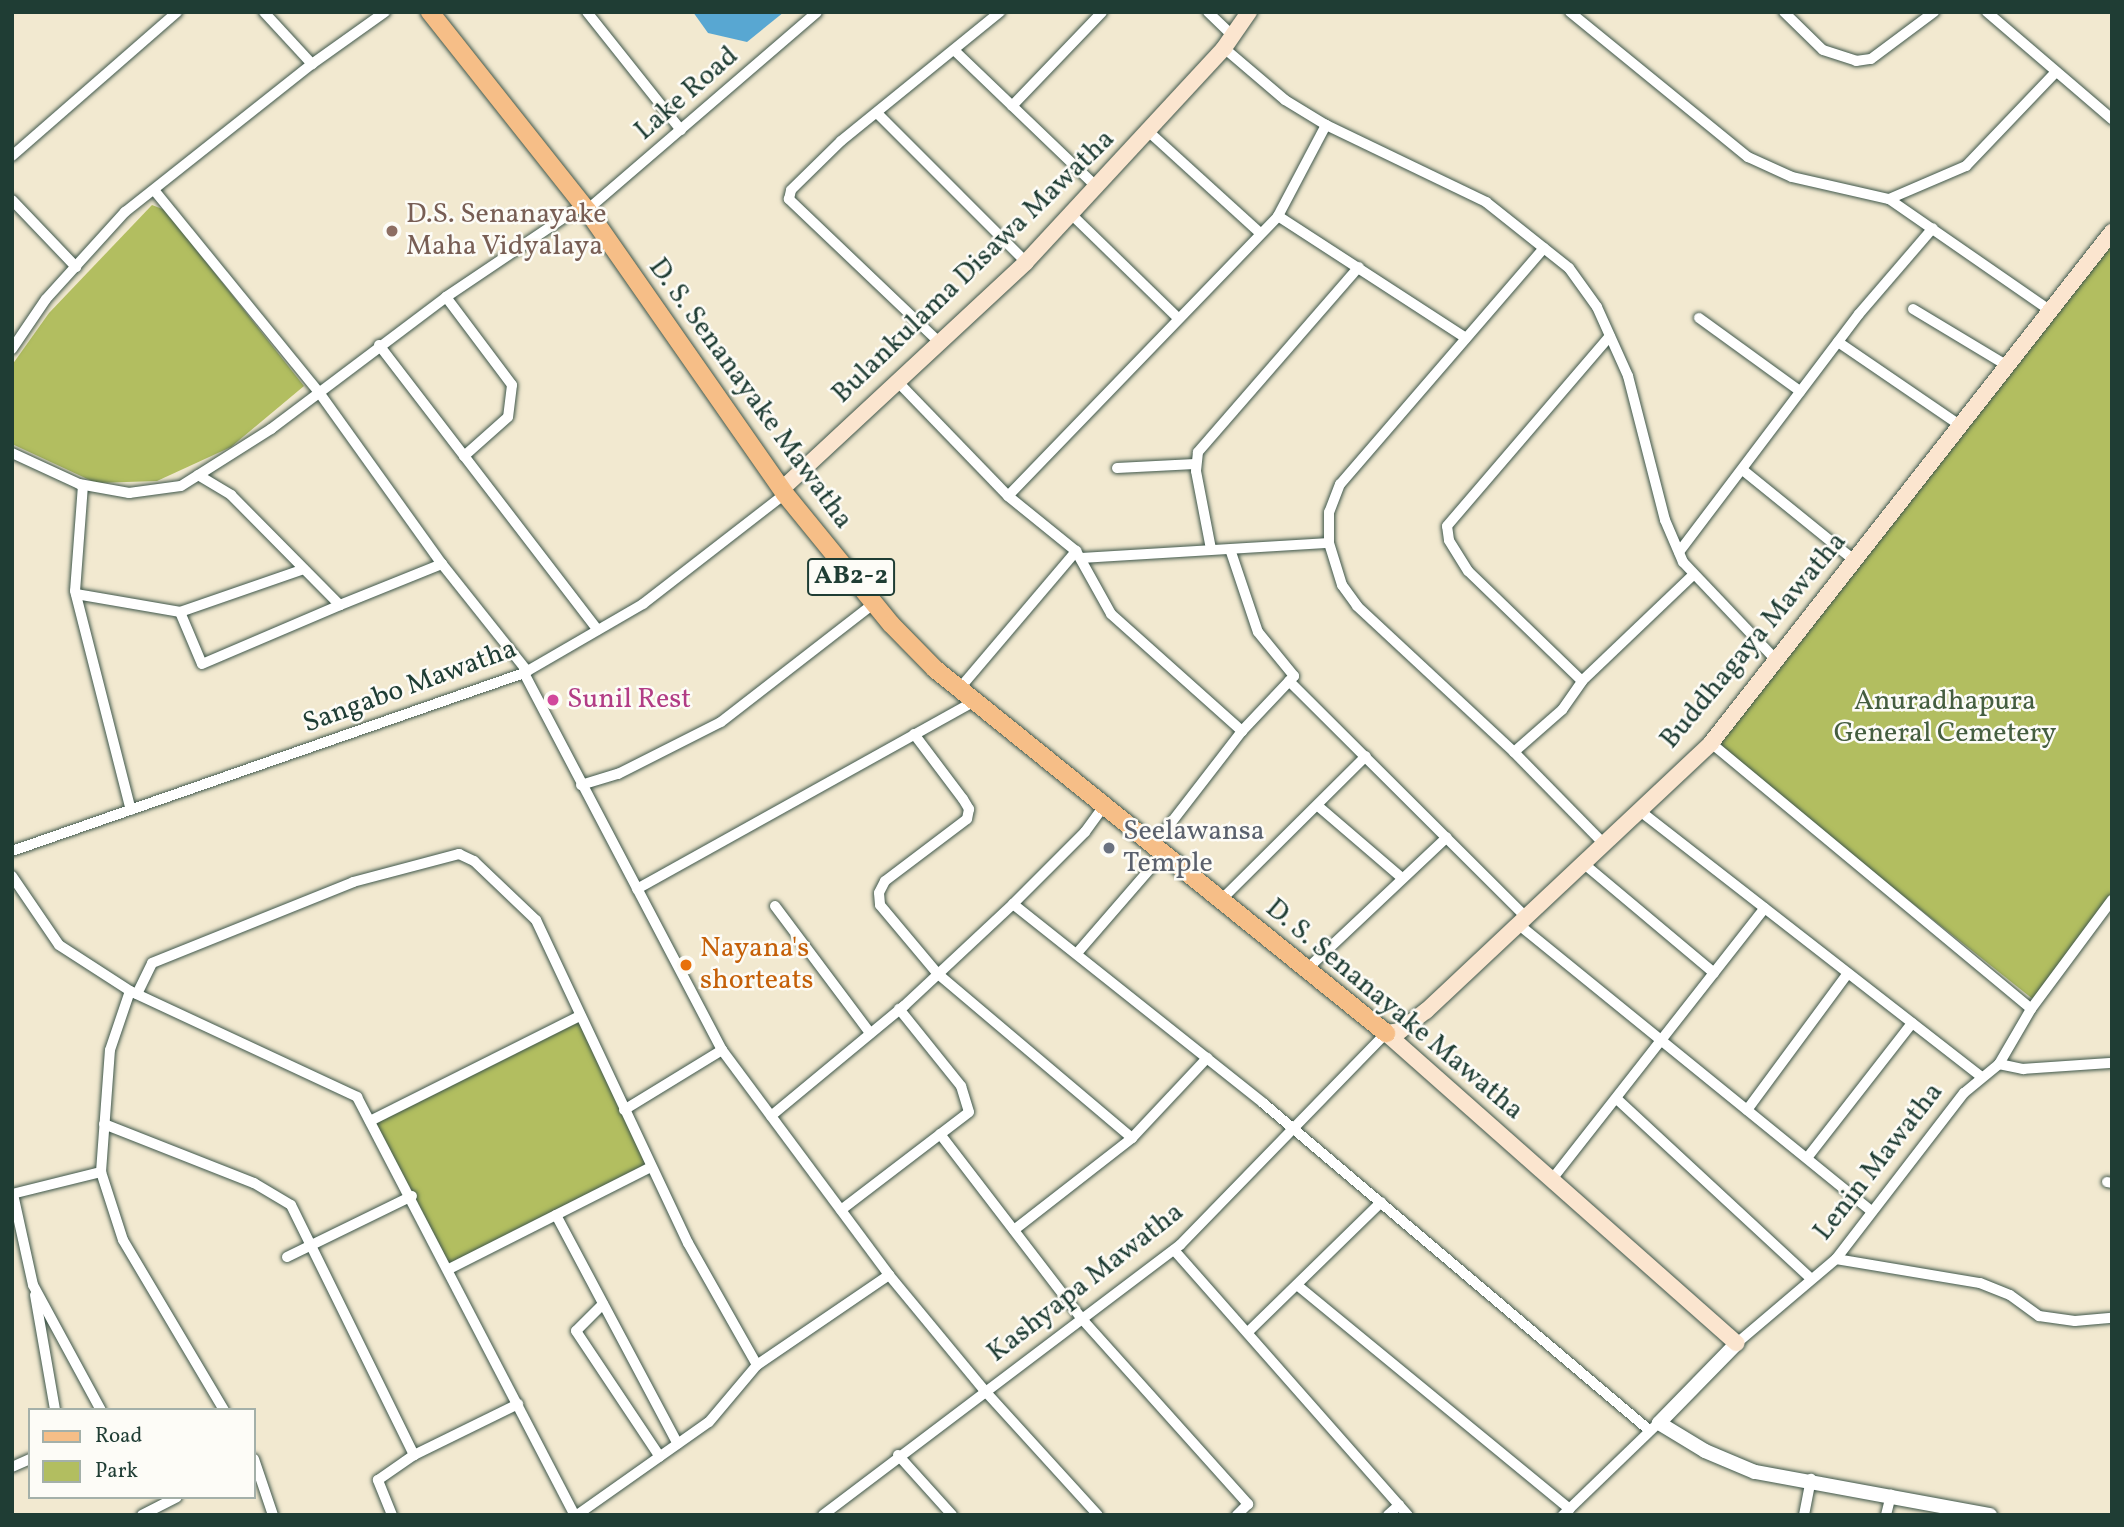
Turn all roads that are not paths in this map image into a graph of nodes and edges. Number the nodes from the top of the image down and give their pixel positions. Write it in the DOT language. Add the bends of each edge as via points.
graph roads {
  1 [pos="177,12"];
  2 [pos="264,12"];
  3 [pos="385,12"];
  4 [pos="430,12"];
  5 [pos="587,12"];
  6 [pos="817,12"];
  7 [pos="1000,12"];
  8 [pos="1102,12"];
  9 [pos="1208,12"];
  10 [pos="1250,12"];
  11 [pos="1570,12"];
  12 [pos="1784,12"];
  13 [pos="1934,12"];
  14 [pos="1987,12"];
  15 [pos="1228,41"];
  16 [pos="954,50"];
  17 [pos="312,64"];
  18 [pos="2055,74"];
  19 [pos="1012,106"];
  20 [pos="877,113"];
  21 [pos="2112,119"];
  22 [pos="1326,125"];
  23 [pos="681,130"];
  24 [pos="1149,132"];
  25 [pos="12,156"];
  26 [pos="1097,187"];
  27 [pos="154,190"];
  28 [pos="1889,199"];
  29 [pos="12,200"];
  30 [pos="585,207"];
  31 [pos="1071,214"];
  32 [pos="1278,216"];
  33 [pos="1933,228"];
  34 [pos="2112,232"];
  35 [pos="1260,233"];
  36 [pos="1544,248"];
  37 [pos="1026,262"];
  38 [pos="76,267"];
  39 [pos="1359,267"];
  40 [pos="446,297"];
  41 [pos="1913,309"];
  42 [pos="2051,311"];
  43 [pos="1178,318"];
  44 [pos="1699,318"];
  45 [pos="1611,336"];
  46 [pos="1466,338"];
  47 [pos="1838,342"];
  48 [pos="940,343"];
  49 [pos="379,345"];
  50 [pos="12,349"];
  51 [pos="2008,366"];
  52 [pos="898,382"];
  53 [pos="318,391"];
  54 [pos="1800,391"];
  55 [pos="1961,426"];
  56 [pos="12,453"];
  57 [pos="464,456"];
  58 [pos="1195,464"];
  59 [pos="1117,468"];
  60 [pos="1744,471"];
  61 [pos="198,475"];
  62 [pos="83,485"];
  63 [pos="783,491"];
  64 [pos="1008,496"];
  65 [pos="1329,544"];
  66 [pos="1211,549"];
  67 [pos="1231,552"];
  68 [pos="1679,552"];
  69 [pos="1079,554"];
  70 [pos="1855,561"];
  71 [pos="442,564"];
  72 [pos="304,569"];
  73 [pos="1692,576"];
  74 [pos="76,594"];
  75 [pos="873,604"];
  76 [pos="340,605"];
  77 [pos="180,612"];
  78 [pos="598,630"];
  79 [pos="1776,660"];
  80 [pos="525,672"];
  81 [pos="1289,681"];
  82 [pos="1582,681"];
  83 [pos="960,688"];
  84 [pos="975,701"];
  85 [pos="1242,731"];
  86 [pos="914,734"];
  87 [pos="1711,743"];
  88 [pos="1514,752"];
  89 [pos="1366,756"];
  90 [pos="582,785"];
  91 [pos="1104,806"];
  92 [pos="1318,806"];
  93 [pos="131,810"];
  94 [pos="1640,811"];
  95 [pos="1447,837"];
  96 [pos="1604,844"];
  97 [pos="1158,850"];
  98 [pos="12,852"];
  99 [pos="1583,863"];
  100 [pos="12,876"];
  101 [pos="1402,878"];
  102 [pos="637,889"];
  103 [pos="1221,900"];
  104 [pos="2112,900"];
  105 [pos="1013,904"];
  106 [pos="775,905"];
  107 [pos="1765,908"];
  108 [pos="1522,920"];
  109 [pos="1078,952"];
  110 [pos="1307,969"];
  111 [pos="1714,973"];
  112 [pos="1848,973"];
  113 [pos="938,974"];
  114 [pos="133,992"];
  115 [pos="899,1009"];
  116 [pos="2031,1009"];
  117 [pos="580,1016"];
  118 [pos="1912,1023"];
  119 [pos="870,1033"];
  120 [pos="1386,1033"];
  121 [pos="1664,1043"];
  122 [pos="722,1050"];
  123 [pos="1208,1058"];
  124 [pos="2112,1063"];
  125 [pos="1999,1065"];
  126 [pos="1981,1076"];
  127 [pos="1618,1100"];
  128 [pos="624,1110"];
  129 [pos="1747,1110"];
  130 [pos="771,1116"];
  131 [pos="370,1121"];
  132 [pos="104,1124"];
  133 [pos="1289,1129"];
  134 [pos="940,1134"];
  135 [pos="1132,1138"];
  136 [pos="1807,1158"];
  137 [pos="651,1167"];
  138 [pos="101,1172"];
  139 [pos="1553,1178"];
  140 [pos="13,1194"];
  141 [pos="412,1196"];
  142 [pos="1381,1202"];
  143 [pos="841,1210"];
  144 [pos="1871,1211"];
  145 [pos="556,1215"];
  146 [pos="1014,1230"];
  147 [pos="314,1246"];
  148 [pos="1174,1250"];
  149 [pos="287,1257"];
  150 [pos="1836,1259"];
  151 [pos="449,1269"];
  152 [pos="889,1275"];
  153 [pos="1811,1279"];
  154 [pos="1297,1285"];
  155 [pos="33,1286"];
  156 [pos="603,1304"];
  157 [pos="2112,1318"];
  158 [pos="1082,1319"];
  159 [pos="1248,1332"];
  160 [pos="1737,1343"];
  161 [pos="757,1365"];
  162 [pos="985,1391"];
  163 [pos="518,1404"];
  164 [pos="55,1408"];
  165 [pos="101,1408"];
  166 [pos="223,1408"];
  167 [pos="1654,1426"];
  168 [pos="678,1444"];
  169 [pos="414,1455"];
  170 [pos="898,1455"];
  171 [pos="660,1457"];
  172 [pos="28,1460"];
  173 [pos="256,1465"];
  174 [pos="12,1468"];
  175 [pos="1811,1479"];
  176 [pos="1891,1495"];
  177 [pos="148,1499"];
  178 [pos="173,1499"];
  179 [pos="1399,1505"];
  180 [pos="153,1509"];
  181 [pos="1939,1510"];
  182 [pos="1567,1512"];
  183 [pos="142,1515"];
  184 [pos="274,1515"];
  185 [pos="392,1515"];
  186 [pos="576,1515"];
  187 [pos="823,1515"];
  188 [pos="952,1515"];
  189 [pos="1098,1515"];
  190 [pos="1237,1515"];
  191 [pos="1388,1515"];
  192 [pos="1408,1515"];
  193 [pos="1804,1515"];
  194 [pos="1886,1515"];
  195 [pos="1990,1515"];
  1 -- 25 [label="street"];
  2 -- 17 [label="street"];
  3 -- 17 [label="street"];
  4 -- 30 [label="main road, D. S. Senanayake Mawatha / AB2-2"];
  5 -- 23 [label="street"];
  6 -- 23 [label="street, Lake Road"];
  7 -- 16 [label="street"];
  8 -- 19 [label="street"];
  9 -- 15 [label="street"];
  10 -- 15 [label="main road, Bulankulama Disawa Mawatha"];
  11 -- 28 [label="street" via="1748,157 1792,177"];
  12 -- 13 [label="street" via="1823,50 1841,60 1856,61 1871,59"];
  14 -- 18 [label="street"];
  15 -- 22 [label="street" via="1285,100"];
  15 -- 24 [label="main road, Bulankulama Disawa Mawatha"];
  16 -- 19 [label="street"];
  16 -- 20 [label="street"];
  17 -- 27 [label="street"];
  18 -- 21 [label="street"];
  18 -- 28 [label="street" via="1966,166"];
  19 -- 26 [label="street"];
  20 -- 37 [label="street"];
  20 -- 48 [label="street" via="841,141 791,190 789,199"];
  22 -- 32 [label="street"];
  22 -- 36 [label="street" via="1486,201"];
  23 -- 30 [label="street, Lake Road"];
  24 -- 26 [label="main road, Bulankulama Disawa Mawatha"];
  24 -- 35 [label="street"];
  26 -- 31 [label="main road, Bulankulama Disawa Mawatha"];
  27 -- 38 [label="street" via="125,212"];
  27 -- 53 [label="street"];
  28 -- 33 [label="street"];
  29 -- 38 [label="street"];
  30 -- 40 [label="street, Lake Road"];
  30 -- 63 [label="main road, D. S. Senanayake Mawatha / AB2-2"];
  31 -- 37 [label="main road, Bulankulama Disawa Mawatha"];
  31 -- 43 [label="street"];
  32 -- 35 [label="street"];
  32 -- 39 [label="street"];
  33 -- 42 [label="street"];
  33 -- 47 [label="street"];
  34 -- 42 [label="main road, Buddhagaya Mawatha"];
  35 -- 43 [label="street"];
  36 -- 45 [label="street" via="1585,287"];
  36 -- 46 [label="street"];
  37 -- 48 [label="main road, Bulankulama Disawa Mawatha"];
  38 -- 50 [label="street" via="46,299"];
  39 -- 46 [label="street"];
  39 -- 58 [label="street" via="1208,438"];
  40 -- 49 [label="street, Lake Road"];
  40 -- 57 [label="street" via="512,386 508,417"];
  41 -- 51 [label="street"];
  42 -- 51 [label="main road, Buddhagaya Mawatha"];
  43 -- 64 [label="street"];
  44 -- 54 [label="street"];
  45 -- 68 [label="street" via="1628,376 1662,508"];
  45 -- 82 [label="street" via="1447,526 1448,540 1468,571"];
  46 -- 65 [label="street" via="1340,484 1329,512"];
  47 -- 54 [label="street"];
  47 -- 55 [label="street"];
  48 -- 52 [label="main road, Bulankulama Disawa Mawatha"];
  49 -- 53 [label="street, Lake Road"];
  49 -- 57 [label="street"];
  51 -- 55 [label="main road, Buddhagaya Mawatha"];
  52 -- 63 [label="main road, Bulankulama Disawa Mawatha"];
  52 -- 64 [label="street"];
  53 -- 61 [label="street, Lake Road" via="271,429"];
  53 -- 71 [label="street"];
  54 -- 60 [label="street"];
  55 -- 70 [label="main road, Buddhagaya Mawatha"];
  56 -- 62 [label="street, Lake Road"];
  57 -- 78 [label="street"];
  58 -- 59 [label="street"];
  58 -- 66 [label="street"];
  60 -- 68 [label="street"];
  60 -- 70 [label="street"];
  61 -- 62 [label="street, Lake Road" via="181,486 129,493"];
  61 -- 72 [label="street" via="231,495"];
  62 -- 74 [label="street"];
  63 -- 75 [label="main road, D. S. Senanayake Mawatha / AB2-2"];
  63 -- 78 [label="street, Sangabo Mawatha" via="643,604"];
  64 -- 69 [label="street"];
  65 -- 67 [label="street"];
  65 -- 88 [label="street" via="1342,585 1357,606"];
  66 -- 67 [label="street"];
  66 -- 69 [label="street"];
  67 -- 81 [label="street" via="1258,632 1294,676"];
  68 -- 73 [label="street"];
  69 -- 83 [label="street"];
  69 -- 85 [label="street" via="1111,614"];
  70 -- 79 [label="main road, Buddhagaya Mawatha"];
  71 -- 76 [label="street"];
  71 -- 80 [label="street"];
  72 -- 76 [label="street"];
  72 -- 77 [label="street"];
  73 -- 79 [label="street"];
  73 -- 82 [label="street"];
  74 -- 77 [label="street"];
  74 -- 93 [label="street"];
  75 -- 83 [label="main road, D. S. Senanayake Mawatha / AB2-2"];
  75 -- 90 [label="street" via="721,722 618,774"];
  76 -- 77 [label="street" via="202,664"];
  78 -- 80 [label="street, Sangabo Mawatha"];
  79 -- 87 [label="main road, Buddhagaya Mawatha"];
  80 -- 90 [label="street"];
  80 -- 93 [label="street, Sangabo Mawatha"];
  81 -- 85 [label="street"];
  81 -- 89 [label="street"];
  82 -- 88 [label="street" via="1562,710"];
  83 -- 84 [label="main road, D. S. Senanayake Mawatha / AB2-2"];
  84 -- 86 [label="street"];
  84 -- 91 [label="main road, D. S. Senanayake Mawatha / AB2-2"];
  85 -- 97 [label="street"];
  86 -- 102 [label="street"];
  86 -- 113 [label="street" via="969,809 967,819 885,881 880,905"];
  87 -- 94 [label="main road, Buddhagaya Mawatha"];
  87 -- 116 [label="street"];
  88 -- 96 [label="street"];
  89 -- 92 [label="street"];
  89 -- 95 [label="street"];
  90 -- 102 [label="street"];
  91 -- 97 [label="main road, D. S. Senanayake Mawatha / AB2-2"];
  91 -- 105 [label="street" via="1086,832"];
  92 -- 101 [label="street"];
  92 -- 103 [label="street"];
  93 -- 98 [label="street, Sangabo Mawatha"];
  94 -- 96 [label="main road, Buddhagaya Mawatha"];
  94 -- 107 [label="street"];
  95 -- 101 [label="street"];
  95 -- 108 [label="street"];
  96 -- 99 [label="main road, Buddhagaya Mawatha"];
  97 -- 103 [label="main road, D. S. Senanayake Mawatha / AB2-2"];
  97 -- 109 [label="street"];
  99 -- 108 [label="main road, Buddhagaya Mawatha"];
  99 -- 111 [label="street"];
  100 -- 114 [label="street" via="59,945"];
  101 -- 110 [label="street"];
  102 -- 122 [label="street"];
  103 -- 110 [label="main road, D. S. Senanayake Mawatha / AB2-2"];
  104 -- 116 [label="street, Lenin Mawatha"];
  105 -- 109 [label="street"];
  105 -- 113 [label="street"];
  106 -- 119 [label="street"];
  107 -- 111 [label="street"];
  107 -- 112 [label="street"];
  108 -- 120 [label="main road, Buddhagaya Mawatha" via="1409,1026"];
  108 -- 121 [label="street"];
  109 -- 123 [label="street"];
  110 -- 120 [label="main road, D. S. Senanayake Mawatha / AB2-2"];
  111 -- 121 [label="street"];
  112 -- 118 [label="street"];
  112 -- 129 [label="street"];
  113 -- 115 [label="street"];
  113 -- 135 [label="street"];
  114 -- 117 [label="street" via="152,963 353,883 460,853 497,879 536,920"];
  114 -- 131 [label="street" via="356,1097"];
  114 -- 132 [label="street" via="110,1050"];
  115 -- 119 [label="street"];
  115 -- 134 [label="street" via="961,1086 970,1112"];
  116 -- 125 [label="street, Lenin Mawatha"];
  117 -- 128 [label="street"];
  117 -- 131 [label="street"];
  118 -- 126 [label="street"];
  118 -- 136 [label="street"];
  119 -- 130 [label="street"];
  120 -- 133 [label="street, Kashyapa Mawatha"];
  120 -- 139 [label="main road, D. S. Senanayake Mawatha"];
  121 -- 127 [label="street"];
  121 -- 129 [label="street"];
  122 -- 128 [label="street"];
  122 -- 130 [label="street"];
  123 -- 133 [label="street"];
  123 -- 135 [label="street"];
  124 -- 125 [label="street" via="2023,1069"];
  125 -- 126 [label="street, Lenin Mawatha"];
  126 -- 144 [label="street, Lenin Mawatha"];
  127 -- 139 [label="street"];
  127 -- 153 [label="street"];
  128 -- 137 [label="street"];
  129 -- 136 [label="street"];
  130 -- 143 [label="street"];
  131 -- 141 [label="street"];
  132 -- 138 [label="street"];
  132 -- 147 [label="street" via="254,1183 292,1205"];
  133 -- 142 [label="street"];
  133 -- 148 [label="street, Kashyapa Mawatha"];
  134 -- 143 [label="street"];
  134 -- 146 [label="street"];
  135 -- 146 [label="street"];
  136 -- 144 [label="street"];
  137 -- 145 [label="street"];
  137 -- 161 [label="street"];
  138 -- 140 [label="street"];
  138 -- 166 [label="street" via="123,1240"];
  139 -- 160 [label="main road, D. S. Senanayake Mawatha"];
  140 -- 155 [label="street"];
  141 -- 147 [label="street"];
  141 -- 151 [label="street"];
  142 -- 154 [label="street"];
  142 -- 167 [label="street"];
  143 -- 152 [label="street"];
  144 -- 150 [label="street, Lenin Mawatha"];
  145 -- 151 [label="street"];
  145 -- 156 [label="street"];
  146 -- 158 [label="street"];
  147 -- 149 [label="street"];
  147 -- 169 [label="street"];
  148 -- 158 [label="street, Kashyapa Mawatha"];
  148 -- 159 [label="street"];
  150 -- 153 [label="street, Lenin Mawatha"];
  150 -- 157 [label="street" via="1980,1283 2010,1295 2039,1316 2075,1321"];
  151 -- 163 [label="street"];
  152 -- 161 [label="street"];
  152 -- 162 [label="street"];
  153 -- 160 [label="street, Lenin Mawatha"];
  154 -- 159 [label="street"];
  154 -- 182 [label="street"];
  155 -- 164 [label="street"];
  155 -- 165 [label="street"];
  156 -- 168 [label="street"];
  156 -- 171 [label="street" via="576,1331"];
  158 -- 162 [label="street, Kashyapa Mawatha"];
  158 -- 190 [label="street" via="1248,1504"];
  159 -- 179 [label="street"];
  160 -- 167 [label="street, Lenin Mawatha"];
  161 -- 168 [label="street" via="709,1422"];
  162 -- 170 [label="street, Kashyapa Mawatha"];
  162 -- 189 [label="street"];
  163 -- 169 [label="street"];
  163 -- 186 [label="street"];
  167 -- 175 [label="street" via="1755,1472"];
  167 -- 182 [label="street, Lenin Mawatha"];
  168 -- 171 [label="street"];
  169 -- 185 [label="street" via="378,1480"];
  170 -- 187 [label="street, Kashyapa Mawatha"];
  170 -- 188 [label="street"];
  171 -- 186 [label="street"];
  172 -- 174 [label="street"];
  173 -- 184 [label="street"];
  175 -- 176 [label="street"];
  175 -- 193 [label="street"];
  176 -- 181 [label="street"];
  176 -- 194 [label="street"];
  177 -- 180 [label="street"];
  178 -- 180 [label="street"];
  179 -- 191 [label="street"];
  179 -- 192 [label="street"];
  180 -- 183 [label="street"];
  181 -- 195 [label="street"];
}
